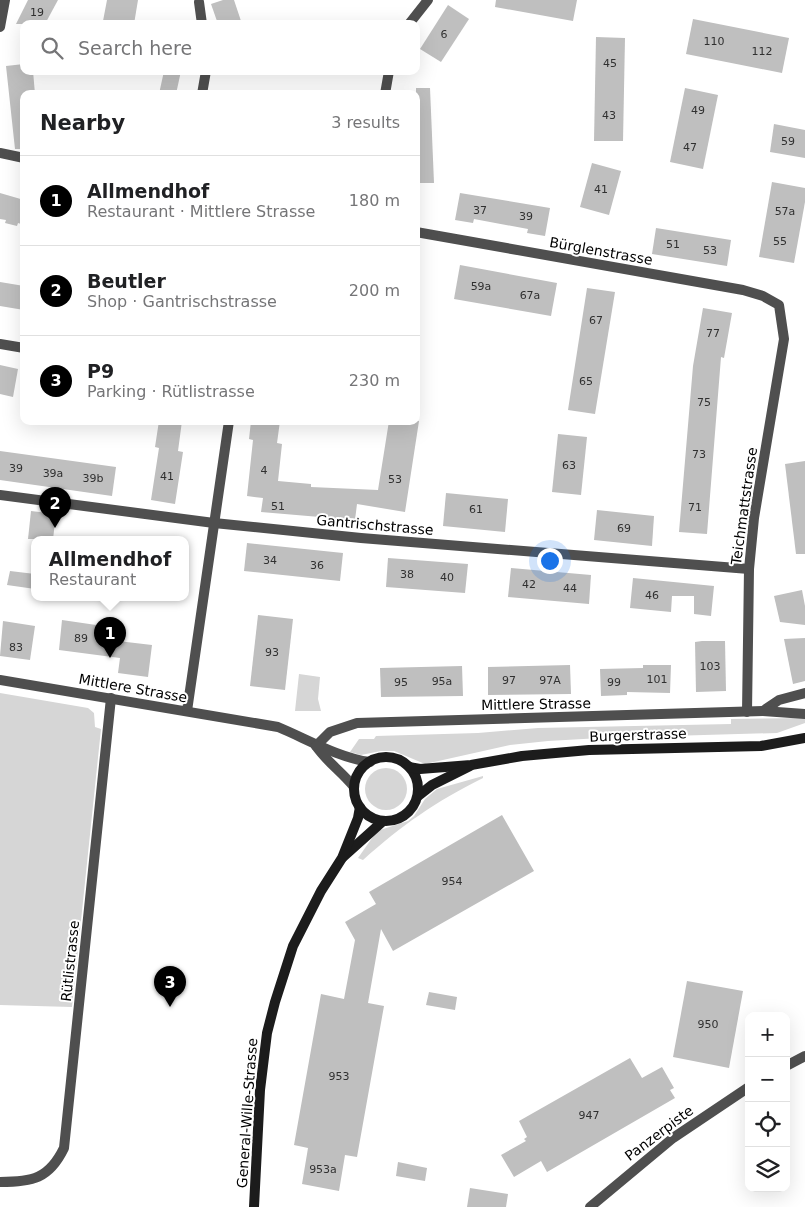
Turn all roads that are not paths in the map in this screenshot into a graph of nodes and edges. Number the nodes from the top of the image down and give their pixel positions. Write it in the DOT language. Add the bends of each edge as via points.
graph roads {
  1 [pos="5,0"];
  2 [pos="428,0"];
  3 [pos="199,2"];
  4 [pos="201,20"];
  5 [pos="412,20"];
  6 [pos="0,27"];
  7 [pos="205,75"];
  8 [pos="388,75"];
  9 [pos="203,90"];
  10 [pos="386,90"];
  11 [pos="0,153"];
  12 [pos="20,157"];
  13 [pos="420,233"];
  14 [pos="779,305"];
  15 [pos="0,344"];
  16 [pos="20,347"];
  17 [pos="228,425"];
  18 [pos="0,495"];
  19 [pos="214,523"];
  20 [pos="749,568"];
  21 [pos="0,680"];
  22 [pos="805,693"];
  23 [pos="112,698"];
  24 [pos="187,712"];
  25 [pos="747,712"];
  26 [pos="763,712"];
  27 [pos="805,714"];
  28 [pos="805,738"];
  29 [pos="316,746"];
  30 [pos="370,762"];
  31 [pos="471,766"];
  32 [pos="409,767"];
  33 [pos="354,787"];
  34 [pos="418,796"];
  35 [pos="360,806"];
  36 [pos="382,822"];
  37 [pos="342,858"];
  38 [pos="805,1056"];
  39 [pos="790,1064"];
  40 [pos="745,1090"];
  41 [pos="0,1182"];
  42 [pos="254,1207"];
  43 [pos="590,1207"];
  1 -- 6 [label="street"];
  2 -- 5 [label="street"];
  3 -- 4 [label="street"];
  7 -- 9 [label="street"];
  8 -- 10 [label="street"];
  11 -- 12 [label="street"];
  13 -- 14 [label="street, Bürglenstrasse" via="742,290"];
  14 -- 20 [label="street, Teichmattstrasse" via="784,339"];
  15 -- 16 [label="street"];
  17 -- 19 [label="street"];
  18 -- 19 [label="street, Gantrischstrasse"];
  19 -- 20 [label="street, Gantrischstrasse" via="361,538"];
  19 -- 24 [label="street"];
  20 -- 25 [label="street, Teichmattstrasse"];
  21 -- 23 [label="street, Mittlere Strasse"];
  22 -- 26 [label="street" via="779,700"];
  23 -- 24 [label="street, Mittlere Strasse"];
  23 -- 41 [label="street, Rütlistrasse" via="64,1148 49,1171 36,1178"];
  24 -- 29 [label="street, Mittlere Strasse" via="278,727"];
  25 -- 26 [label="street, Mittlere Strasse"];
  25 -- 29 [label="street, Mittlere Strasse" via="356,723 330,732"];
  26 -- 27 [label="street, Mittlere Strasse"];
  28 -- 31 [label="main road, Burgerstrasse" via="761,746 554,753 503,758"];
  29 -- 30 [label="street, Mittlere Strasse"];
  29 -- 33 [label="street, Mittlere Strasse" via="327,762"];
  30 -- 32 [label="main road" via="390,757"];
  30 -- 33 [label="main road" via="357,774"];
  31 -- 32 [label="main road, Burgerstrasse"];
  31 -- 34 [label="main road, Burgerstrasse" via="432,785"];
  32 -- 34 [label="main road" via="416,778"];
  33 -- 35 [label="main road"];
  34 -- 36 [label="main road" via="414,806 402,817"];
  35 -- 36 [label="main road" via="369,816"];
  35 -- 37 [label="main road, General-Wille-Strasse"];
  36 -- 37 [label="main road, General-Wille-Strasse"];
  37 -- 42 [label="main road, General-Wille-Strasse" via="293,946 271,1017 260,1098"];
  38 -- 39 [label="street"];
  40 -- 43 [label="street, Panzerpiste" via="673,1138"];
}
